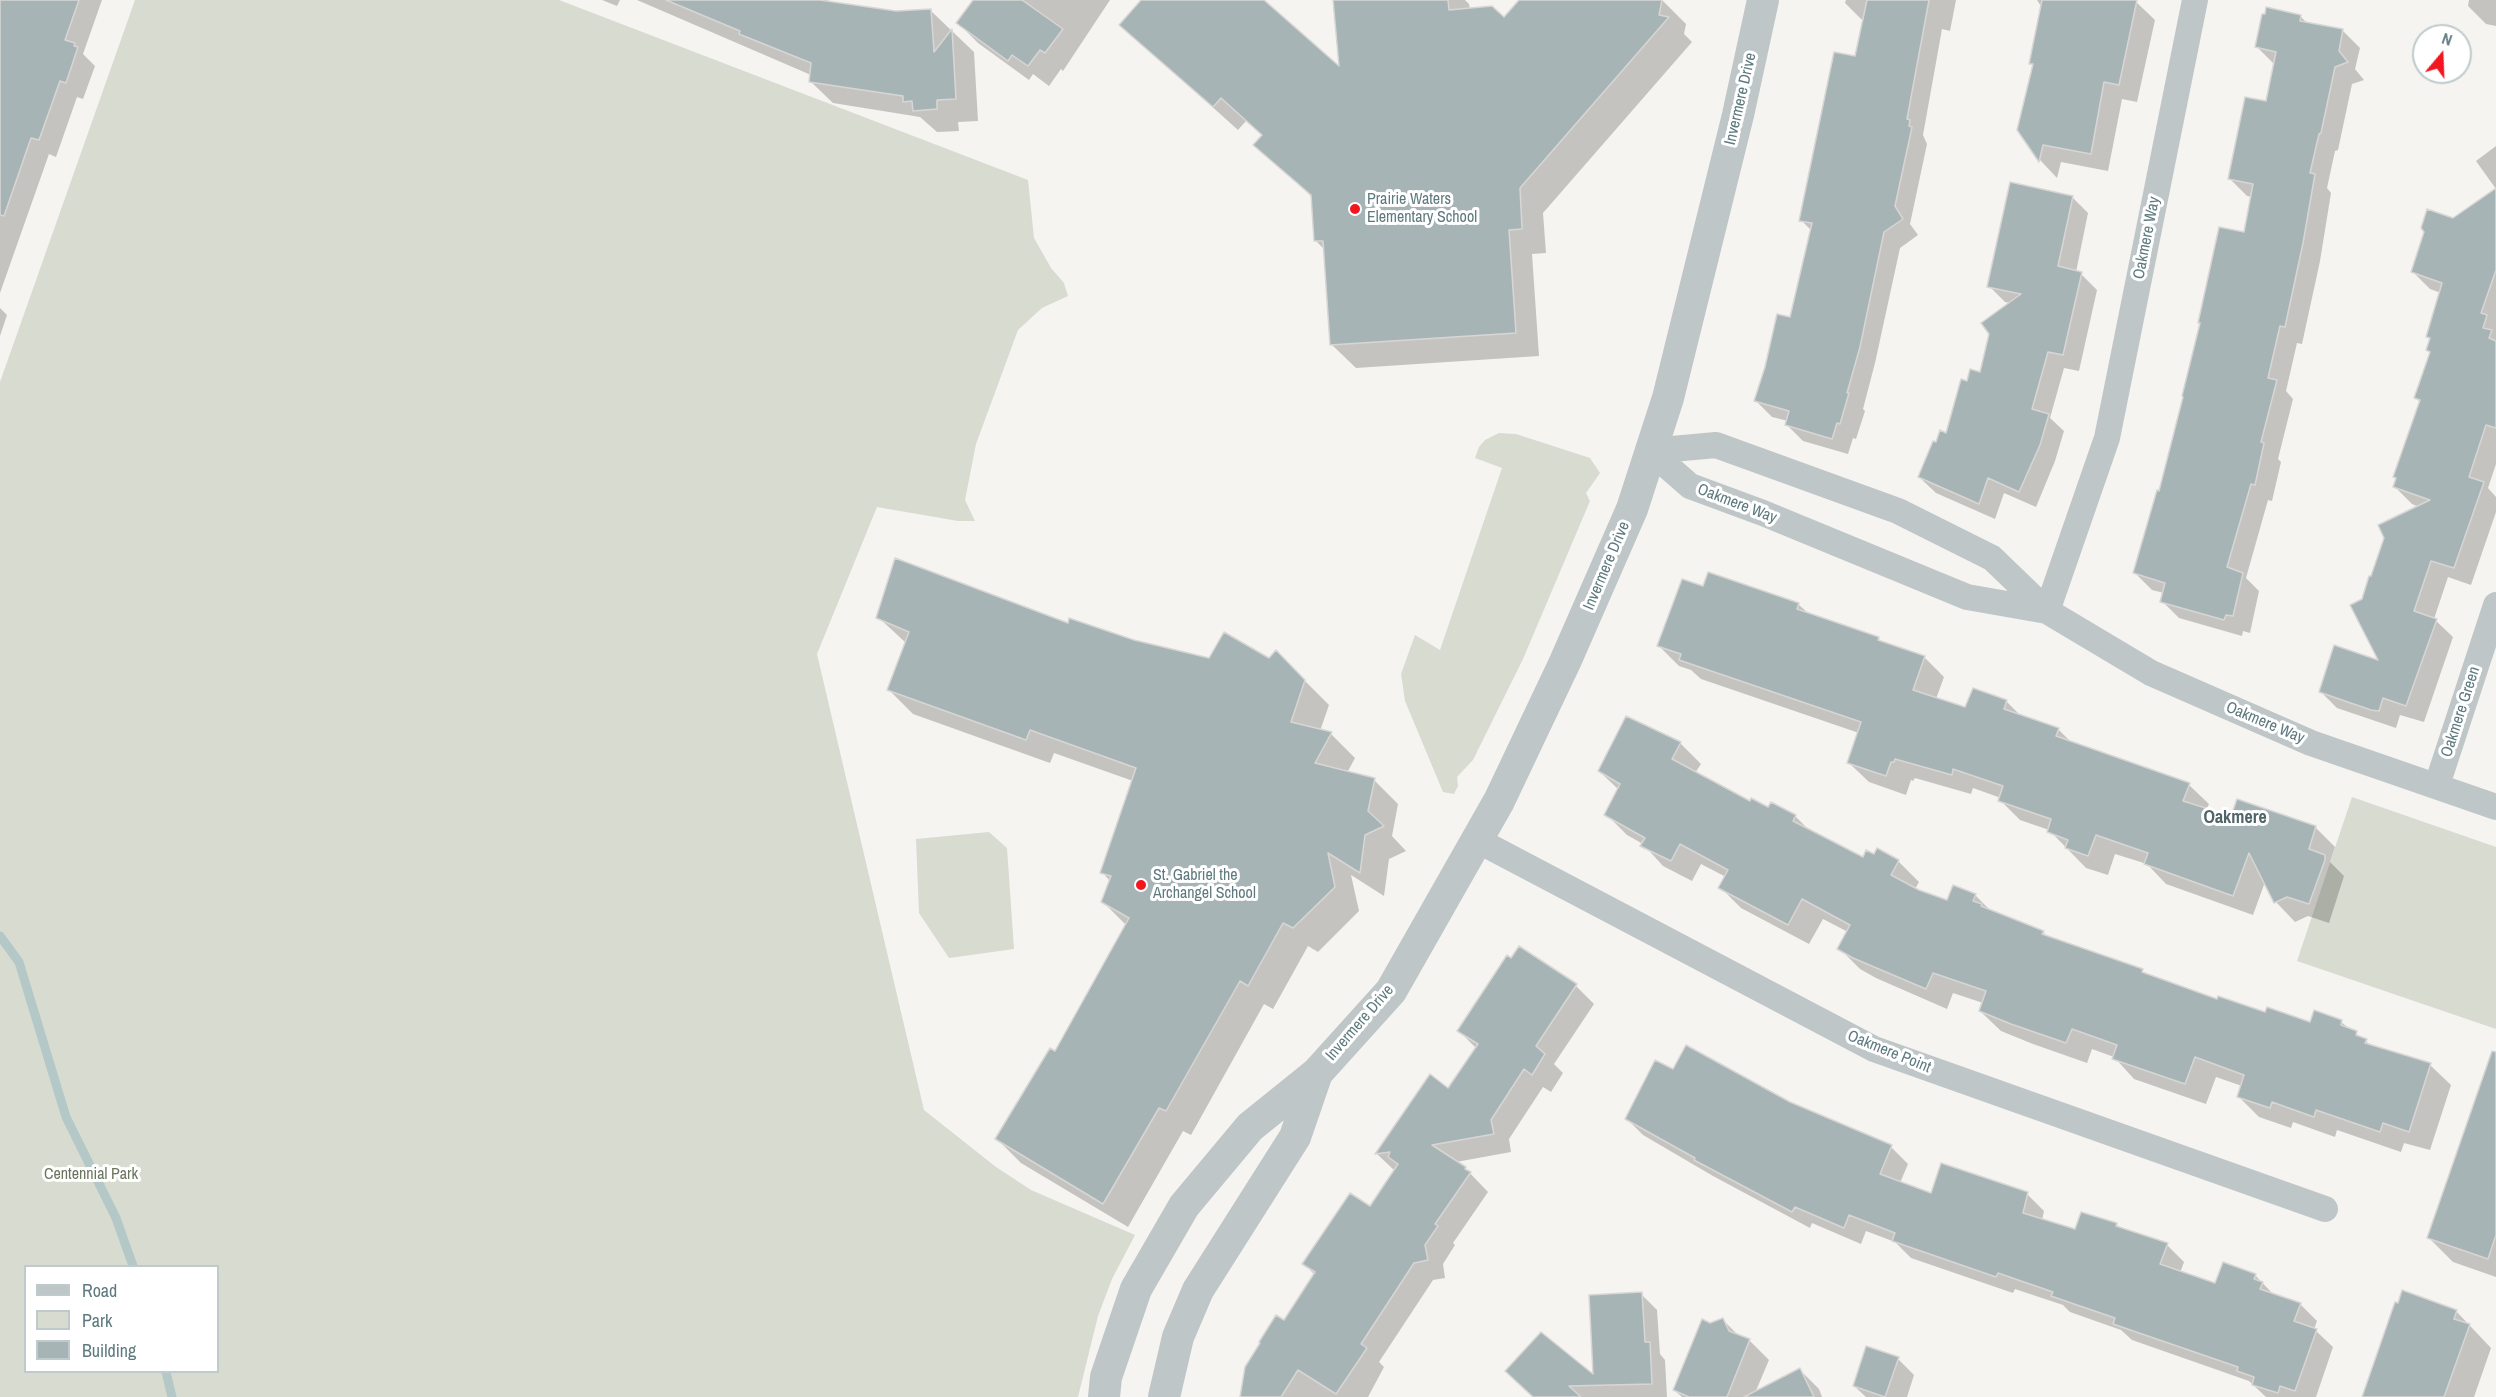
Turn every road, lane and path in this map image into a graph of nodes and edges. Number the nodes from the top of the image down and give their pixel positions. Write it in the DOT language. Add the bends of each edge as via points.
graph roads {
  1 [pos="1763,0"];
  2 [pos="2195,0"];
  3 [pos="1650,451"];
  4 [pos="2496,605"];
  5 [pos="2047,611"];
  6 [pos="2438,785"];
  7 [pos="2496,807"];
  8 [pos="1477,840"];
  9 [pos="1317,1073"];
  10 [pos="2325,1209"];
  11 [pos="1104,1397"];
  12 [pos="1164,1397"];
  1 -- 3 [label="street, Invermere Drive" via="1668,398"];
  2 -- 5 [label="street, Oakmere Way" via="2107,438"];
  3 -- 5 [label="street, Oakmere Way" via="1690,486 1968,597"];
  3 -- 5 [label="street, Oakmere Way" via="1716,445 1898,511 1992,558"];
  3 -- 8 [label="street, Invermere Drive" via="1632,509 1566,662"];
  4 -- 6 [label="street, Oakmere Green"];
  5 -- 6 [label="street, Oakmere Way" via="2151,674 2311,743"];
  6 -- 7 [label="street, Oakmere Way"];
  8 -- 9 [label="street, Invermere Drive" via="1391,991"];
  8 -- 10 [label="street, Oakmere Point" via="1874,1049"];
  9 -- 11 [label="street, Invermere Drive" via="1250,1127 1184,1206 1136,1289 1106,1377"];
  9 -- 12 [label="street, Invermere Drive" via="1295,1137 1198,1290 1178,1337"];
}
